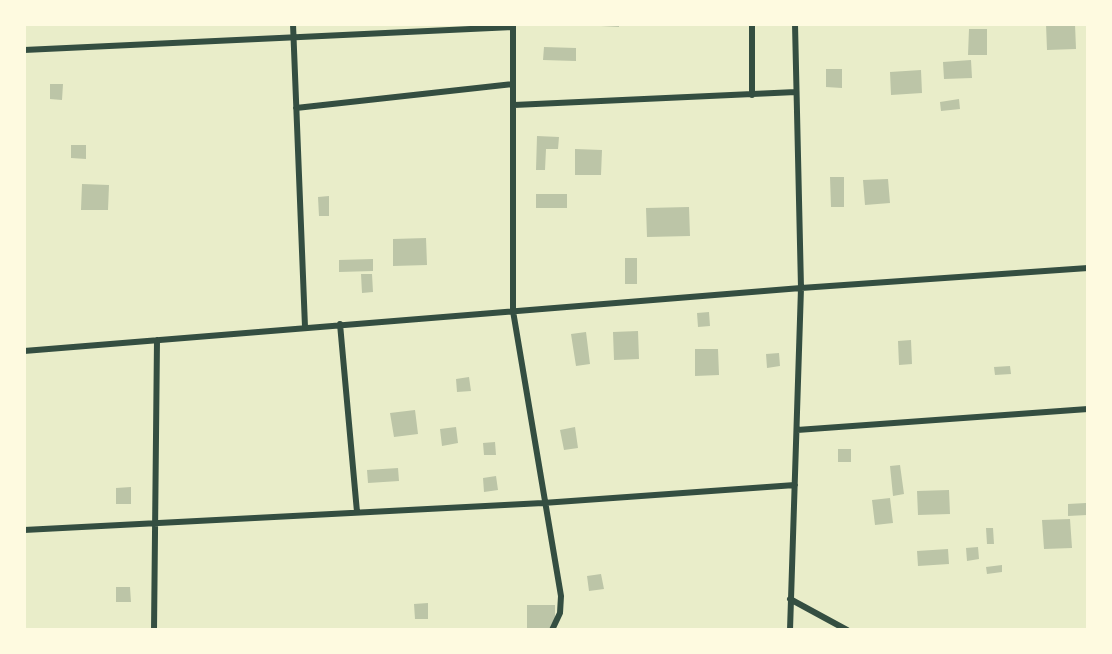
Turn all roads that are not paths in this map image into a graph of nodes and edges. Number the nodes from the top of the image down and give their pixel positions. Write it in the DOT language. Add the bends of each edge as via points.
graph roads {
  1 [pos="293,24"];
  2 [pos="752,24"];
  3 [pos="795,24"];
  4 [pos="513,26"];
  5 [pos="294,35"];
  6 [pos="24,50"];
  7 [pos="513,84"];
  8 [pos="796,92"];
  9 [pos="752,95"];
  10 [pos="514,105"];
  11 [pos="296,108"];
  12 [pos="1088,268"];
  13 [pos="801,288"];
  14 [pos="513,311"];
  15 [pos="340,324"];
  16 [pos="305,327"];
  17 [pos="157,340"];
  18 [pos="24,351"];
  19 [pos="1088,409"];
  20 [pos="797,430"];
  21 [pos="795,484"];
  22 [pos="543,503"];
  23 [pos="357,512"];
  24 [pos="156,523"];
  25 [pos="24,530"];
  26 [pos="790,599"];
  27 [pos="154,630"];
  28 [pos="552,630"];
  29 [pos="790,630"];
  30 [pos="847,630"];
  1 -- 5 [label="street"];
  2 -- 9 [label="street"];
  3 -- 8 [label="street"];
  4 -- 5 [label="street"];
  4 -- 7 [label="street"];
  5 -- 6 [label="street"];
  5 -- 11 [label="street"];
  7 -- 10 [label="street"];
  7 -- 11 [label="street"];
  8 -- 9 [label="street"];
  8 -- 13 [label="street"];
  9 -- 10 [label="street"];
  10 -- 14 [label="street"];
  11 -- 16 [label="street"];
  12 -- 13 [label="street"];
  13 -- 14 [label="street"];
  13 -- 20 [label="street"];
  14 -- 15 [label="street"];
  14 -- 22 [label="street"];
  15 -- 16 [label="street"];
  15 -- 23 [label="street"];
  16 -- 17 [label="street"];
  17 -- 18 [label="street"];
  17 -- 24 [label="street"];
  19 -- 20 [label="street"];
  20 -- 21 [label="street"];
  21 -- 22 [label="street"];
  21 -- 26 [label="street"];
  22 -- 23 [label="street"];
  22 -- 28 [label="street" via="561,596 560,613"];
  23 -- 24 [label="street"];
  24 -- 25 [label="street"];
  24 -- 27 [label="street"];
  26 -- 29 [label="street"];
  26 -- 30 [label="street"];
}
